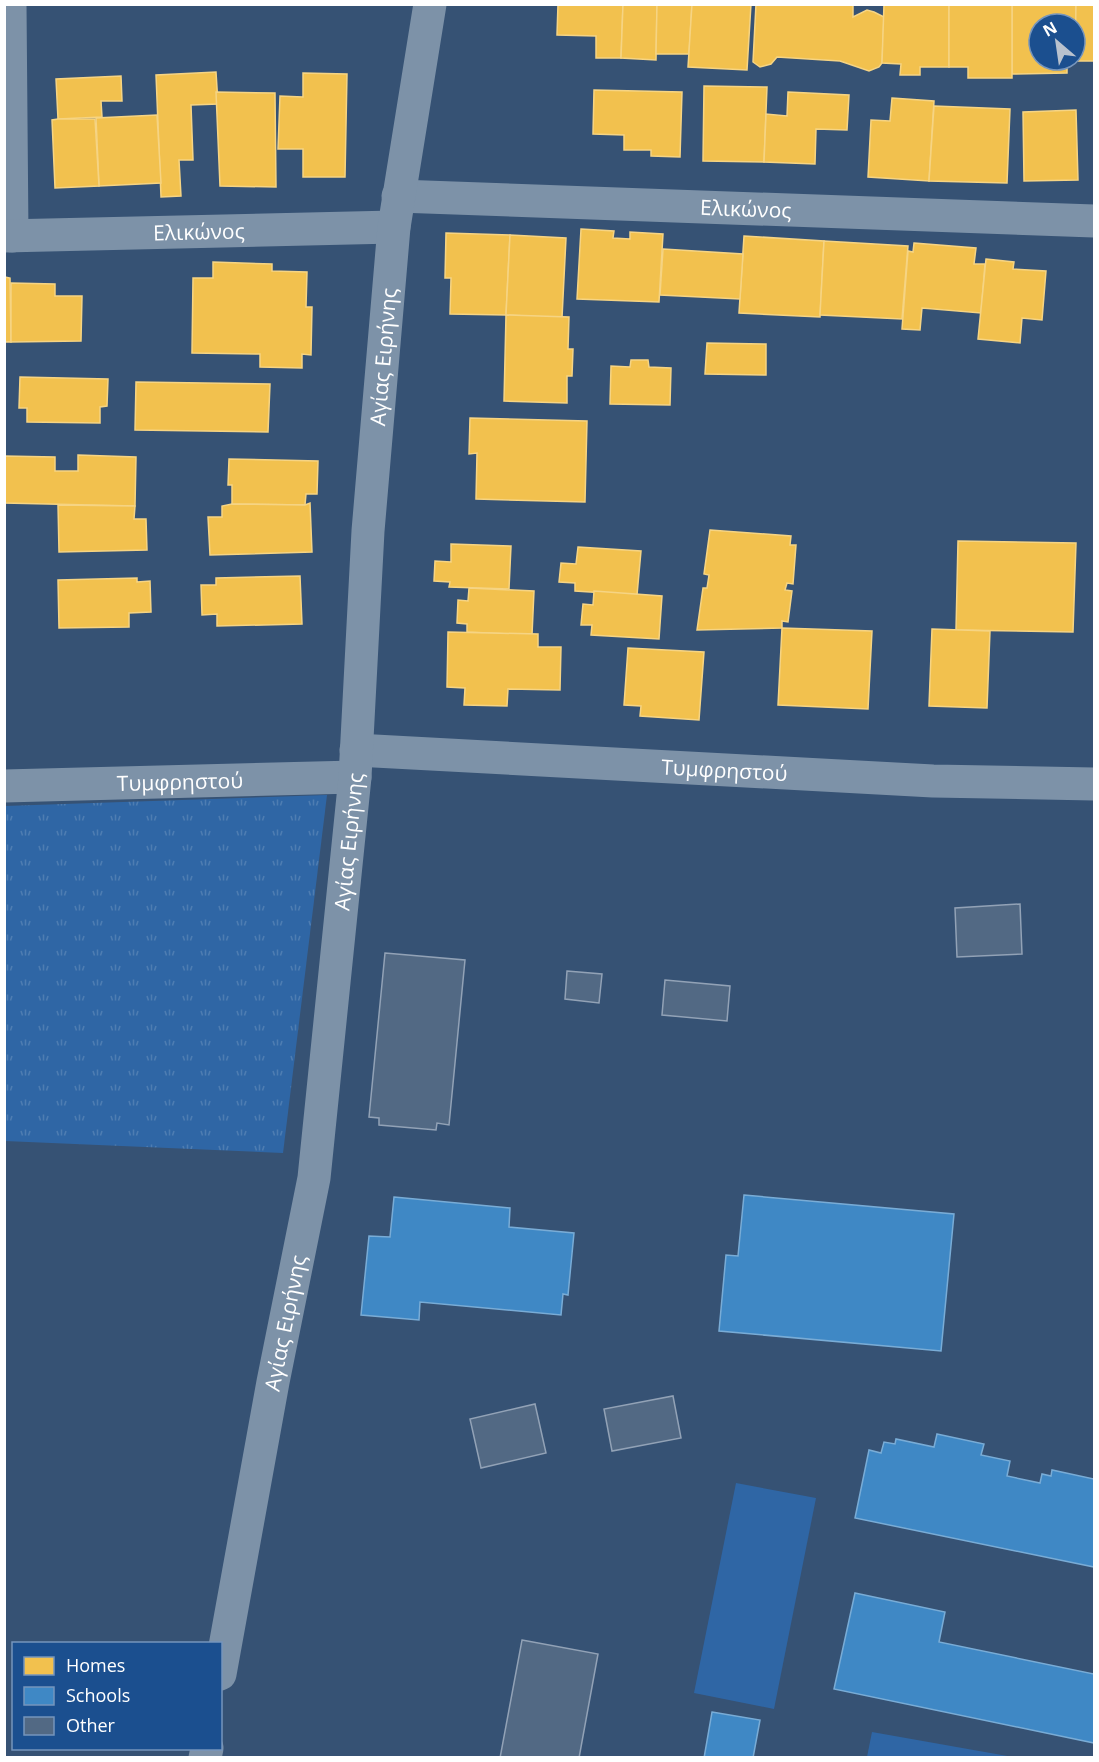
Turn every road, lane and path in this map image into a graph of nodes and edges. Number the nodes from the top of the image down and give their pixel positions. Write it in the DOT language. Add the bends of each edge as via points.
graph roads {
  1 [pos="10,4"];
  2 [pos="430,4"];
  3 [pos="396,212"];
  4 [pos="1095,221"];
  5 [pos="8,236"];
  6 [pos="356,763"];
  7 [pos="1095,783"];
  8 [pos="4,786"];
  9 [pos="222,1663"];
  1 -- 5 [label="street"];
  2 -- 3 [label="street, Αγίας Ειρήνης"];
  3 -- 4 [label="street, Ελικώνος"];
  3 -- 5 [label="street, Ελικώνος"];
  3 -- 6 [label="street, Αγίας Ειρήνης" via="368,531"];
  6 -- 7 [label="street, Τυμφρηστού"];
  6 -- 8 [label="street, Τυμφρηστού"];
  6 -- 9 [label="street, Αγίας Ειρήνης" via="314,1178"];
}
